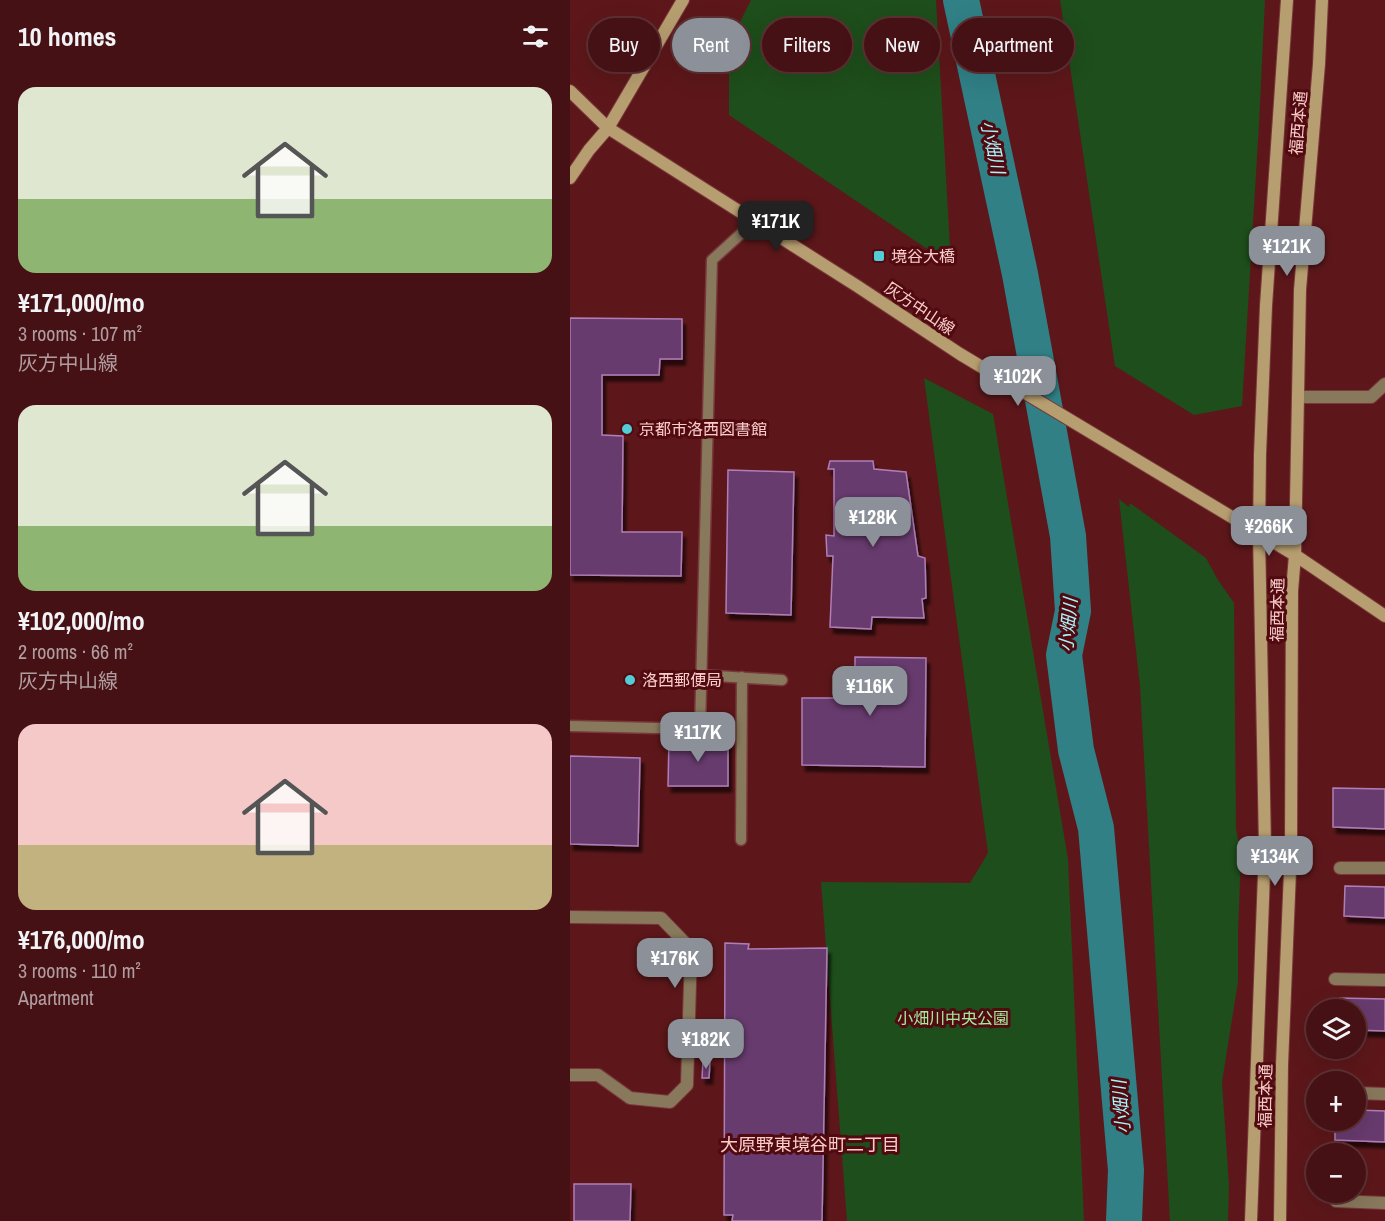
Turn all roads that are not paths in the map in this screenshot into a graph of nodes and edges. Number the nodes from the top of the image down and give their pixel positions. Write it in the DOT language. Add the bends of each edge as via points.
graph roads {
  1 [pos="683,0"];
  2 [pos="1287,0"];
  3 [pos="1322,0"];
  4 [pos="570,91"];
  5 [pos="608,128"];
  6 [pos="570,178"];
  7 [pos="755,221"];
  8 [pos="1385,384"];
  9 [pos="1298,397"];
  10 [pos="1259,534"];
  11 [pos="1295,555"];
  12 [pos="1385,616"];
  13 [pos="701,675"];
  14 [pos="742,677"];
  15 [pos="782,680"];
  16 [pos="570,726"];
  17 [pos="741,840"];
  18 [pos="1340,868"];
  19 [pos="1385,868"];
  20 [pos="570,916"];
  21 [pos="1335,979"];
  22 [pos="1385,980"];
  23 [pos="570,1075"];
  24 [pos="1366,1093"];
  25 [pos="1385,1094"];
  26 [pos="1366,1202"];
  27 [pos="1385,1203"];
  28 [pos="1251,1221"];
  29 [pos="1280,1221"];
  1 -- 5 [label="main road"];
  2 -- 10 [label="main road, 福西本通" via="1266,306"];
  3 -- 9 [label="main road, 福西本通" via="1300,290"];
  4 -- 5 [label="main road, 灰方中山線"];
  5 -- 6 [label="main road"];
  5 -- 7 [label="main road, 灰方中山線"];
  7 -- 10 [label="main road, 灰方中山線" via="960,354"];
  7 -- 13 [label="lane" via="712,260"];
  8 -- 9 [label="street" via="1371,397"];
  9 -- 11 [label="main road, 福西本通"];
  10 -- 11 [label="main road, 灰方中山線"];
  10 -- 28 [label="main road, 福西本通" via="1264,847"];
  11 -- 12 [label="main road, 灰方中山線"];
  11 -- 29 [label="main road, 福西本通"];
  13 -- 14 [label="lane"];
  13 -- 16 [label="lane" via="700,729"];
  14 -- 15 [label="lane"];
  14 -- 17 [label="lane"];
  18 -- 19 [label="street"];
  20 -- 23 [label="street" via="661,918 690,949 687,1085 670,1102 630,1098 598,1076"];
  21 -- 22 [label="street"];
  24 -- 25 [label="street"];
  26 -- 27 [label="street"];
}
